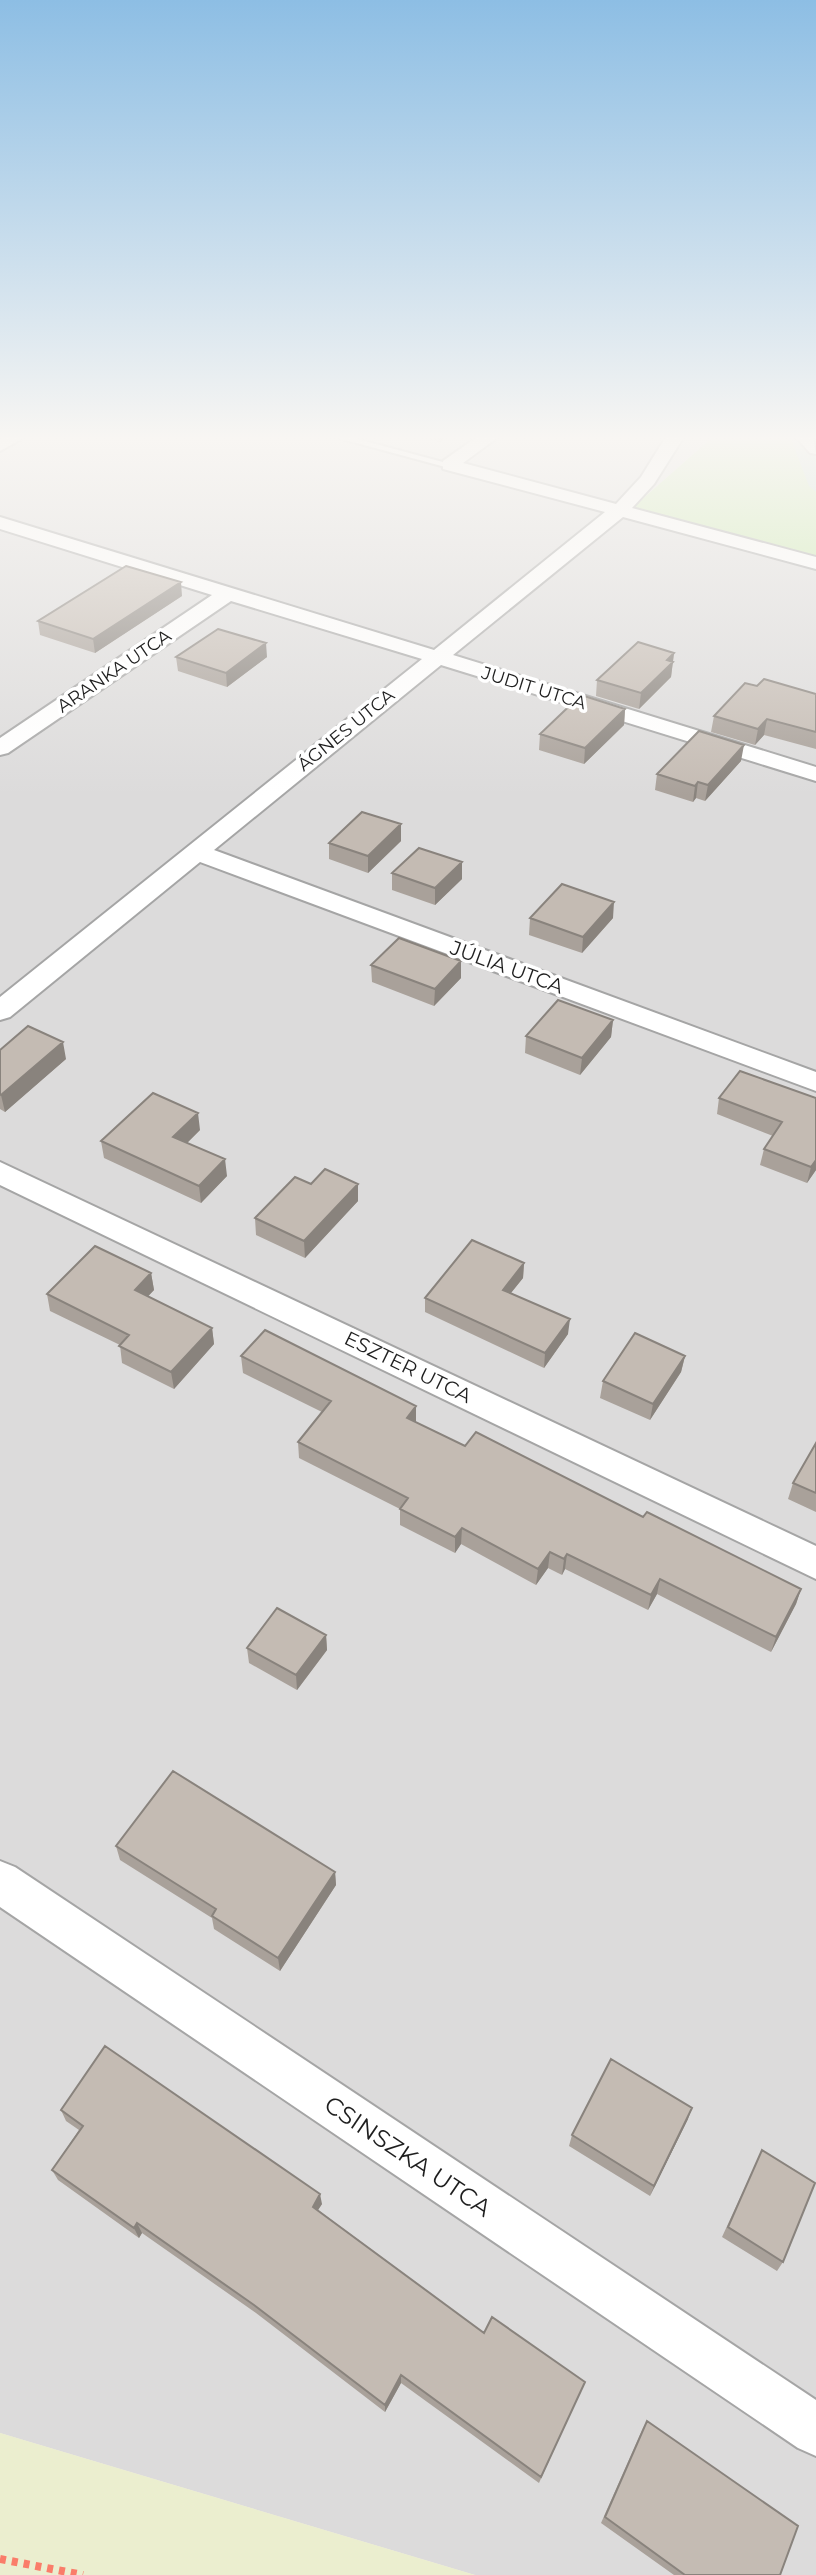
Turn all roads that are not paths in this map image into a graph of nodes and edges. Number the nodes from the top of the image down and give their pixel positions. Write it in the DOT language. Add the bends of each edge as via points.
graph roads {
  1 [pos="103,555"];
  2 [pos="563,555"];
  3 [pos="788,555"];
  4 [pos="816,563"];
  5 [pos="227,594"];
  6 [pos="435,658"];
  7 [pos="0,748"];
  8 [pos="816,774"];
  9 [pos="197,852"];
  10 [pos="6,998"];
  11 [pos="816,1082"];
  12 [pos="0,1172"];
  13 [pos="816,1563"];
  14 [pos="0,1882"];
  15 [pos="816,2430"];
  1 -- 5 [label="street, JUDIT UTCA"];
  2 -- 6 [label="street, ÁGNES UTCA"];
  3 -- 4 [label="street"];
  5 -- 6 [label="street, JUDIT UTCA"];
  5 -- 7 [label="street, ARANKA UTCA"];
  6 -- 8 [label="street, JUDIT UTCA"];
  6 -- 9 [label="street, ÁGNES UTCA"];
  9 -- 10 [label="street, ÁGNES UTCA"];
  9 -- 11 [label="street, JÚLIA UTCA"];
  12 -- 13 [label="street, ESZTER UTCA"];
  14 -- 15 [label="street, CSINSZKA UTCA"];
}
